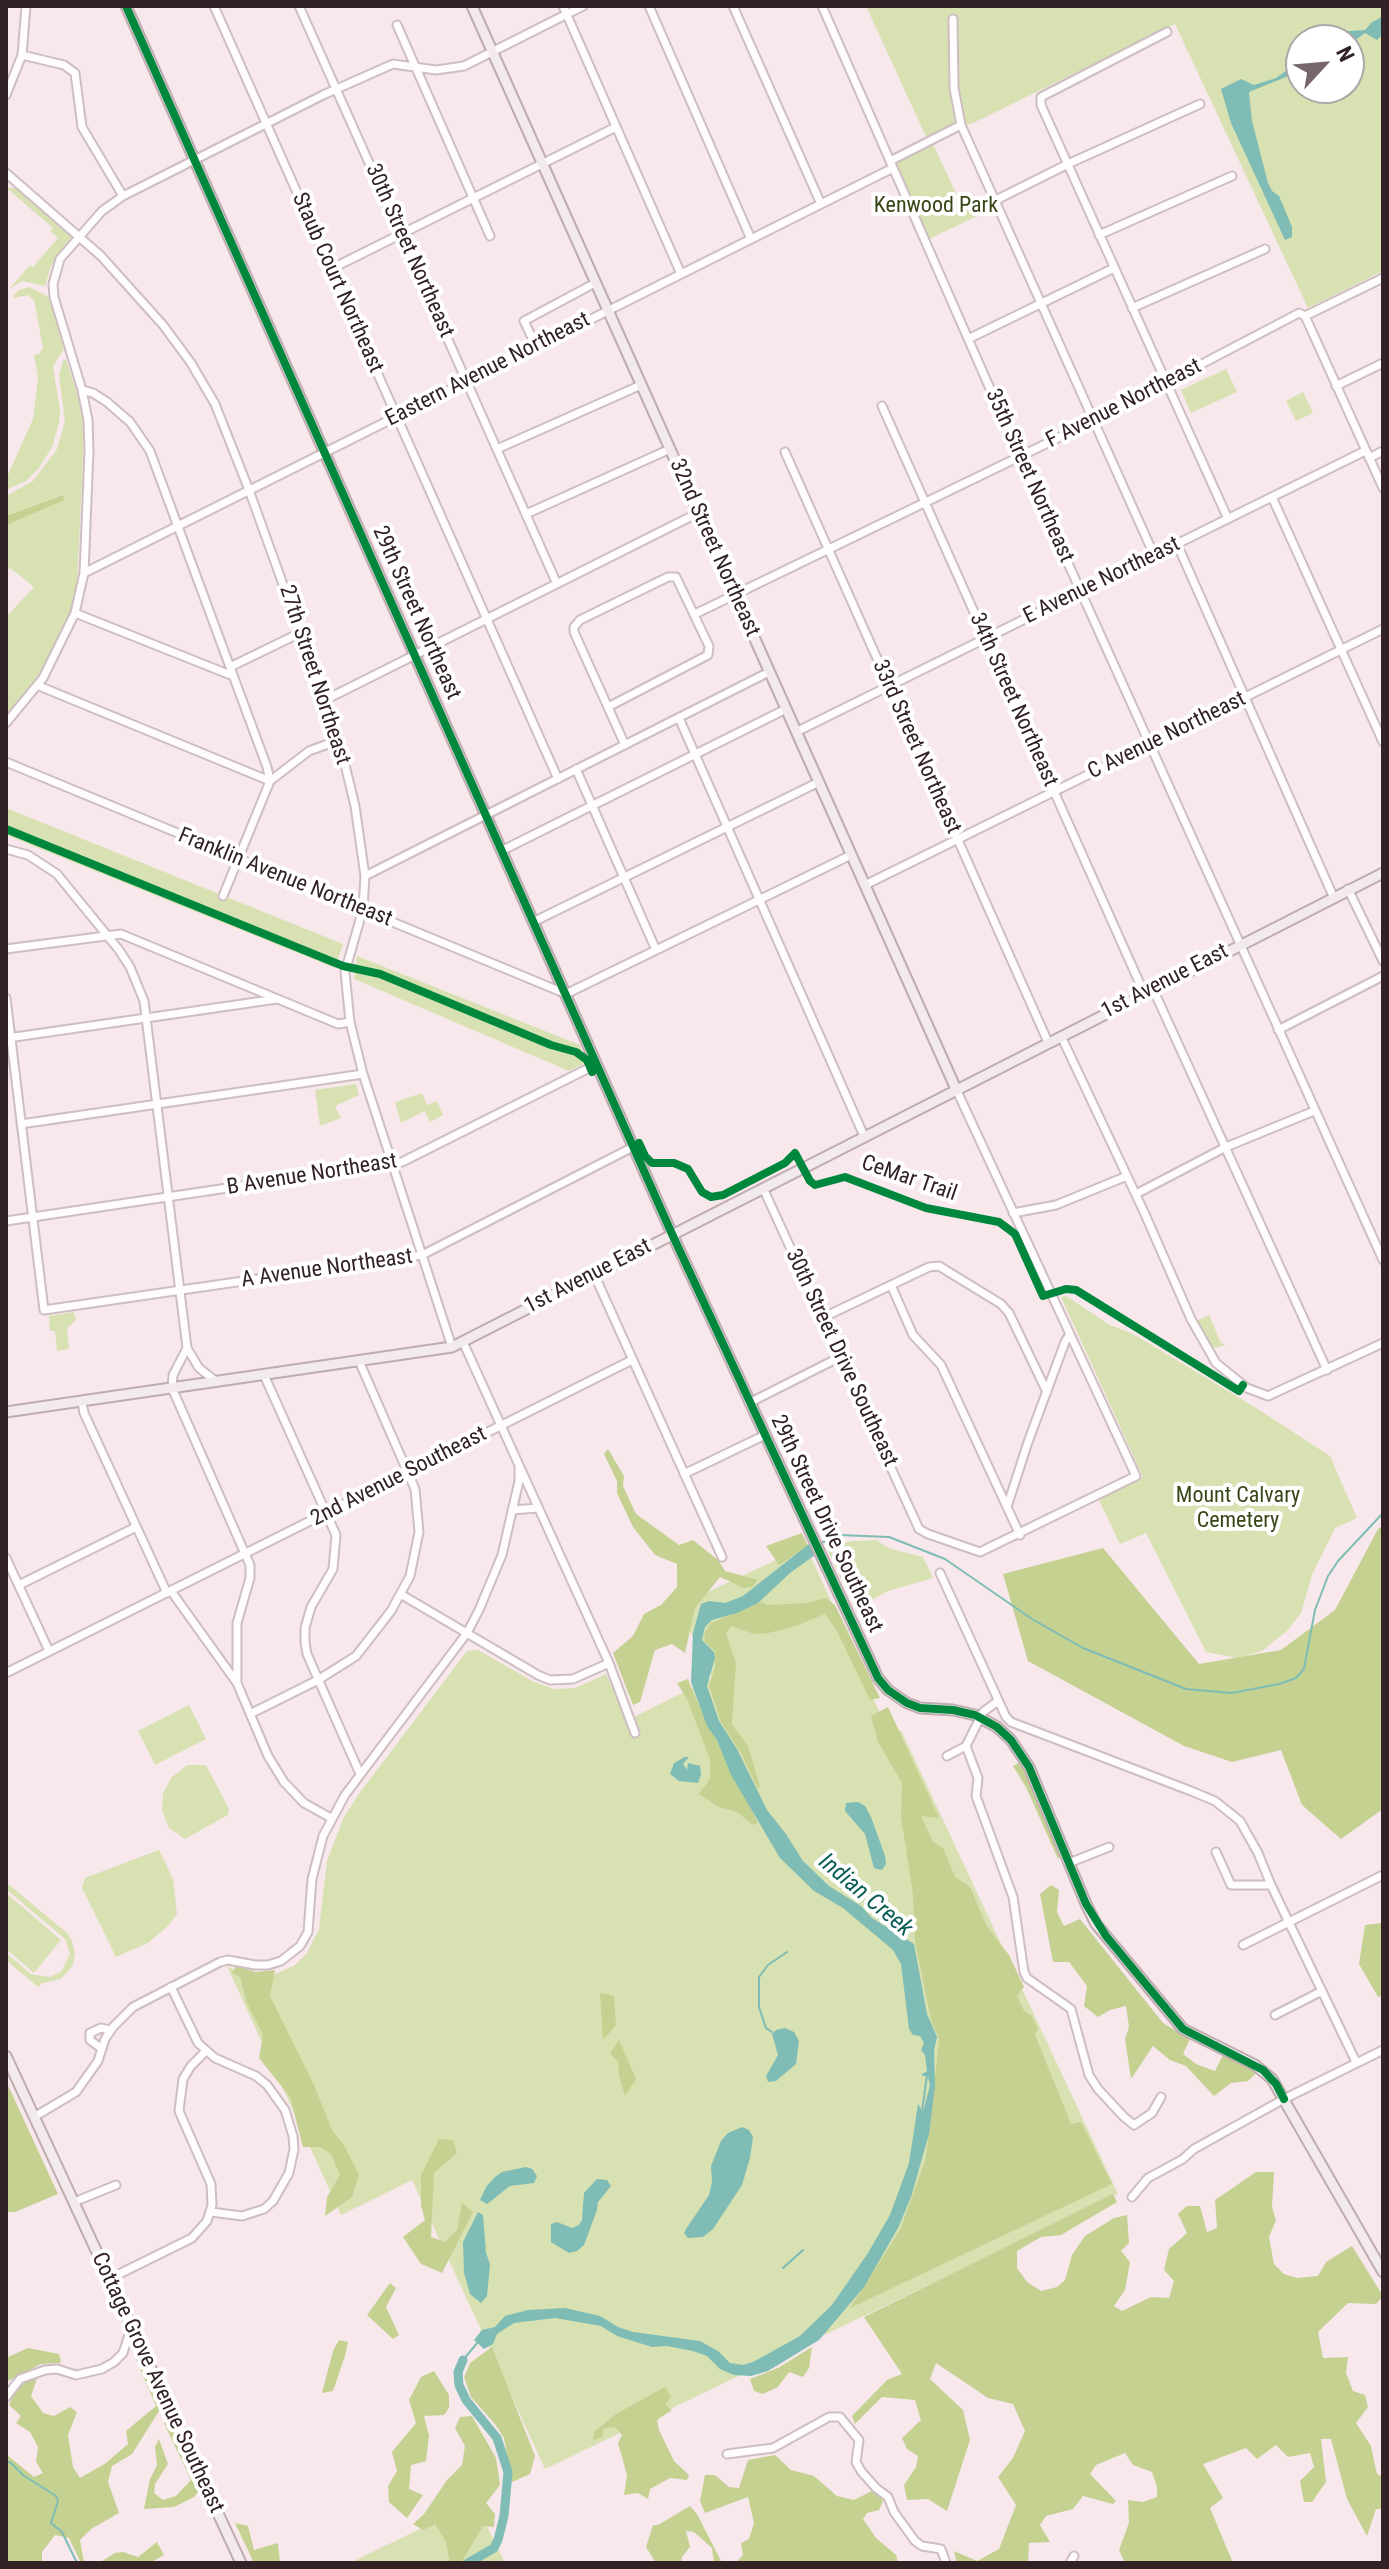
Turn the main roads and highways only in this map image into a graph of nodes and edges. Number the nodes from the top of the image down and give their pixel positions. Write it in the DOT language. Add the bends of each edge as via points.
graph roads {
  1 [pos="126,6"];
  2 [pos="472,6"];
  3 [pos="1383,873"];
  4 [pos="956,1089"];
  5 [pos="672,1234"];
  6 [pos="6,1412"];
  7 [pos="6,2056"];
  8 [pos="1383,2272"];
  9 [pos="241,2563"];
  1 -- 5 [label="main road, 29th Street Northeast"];
  2 -- 4 [label="main road, 32nd Street Northeast"];
  3 -- 4 [label="main road, 1st Avenue East"];
  4 -- 5 [label="main road, 1st Avenue East"];
  5 -- 6 [label="main road, 1st Avenue East" via="452,1347"];
  5 -- 8 [label="main road, 29th Street Drive Southeast" via="874,1671 888,1690 918,1707 982,1718 1020,1750 1096,1924 1177,2022 1263,2070 1276,2084"];
  7 -- 9 [label="main road, Cottage Grove Avenue Southeast"];
}
